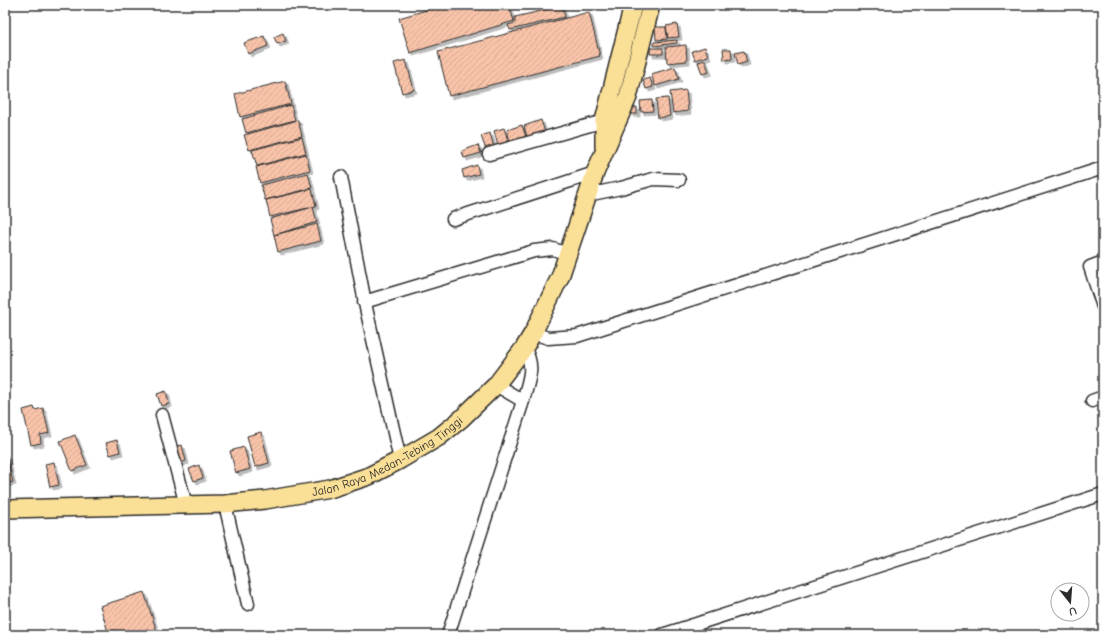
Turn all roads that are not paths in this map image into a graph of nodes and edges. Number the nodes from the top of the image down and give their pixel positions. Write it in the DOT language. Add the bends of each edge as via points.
graph roads {
  1 [pos="633,5"];
  2 [pos="651,5"];
  3 [pos="604,120"];
  4 [pos="604,151"];
  5 [pos="489,154"];
  6 [pos="1103,168"];
  7 [pos="595,173"];
  8 [pos="341,177"];
  9 [pos="680,180"];
  10 [pos="587,195"];
  11 [pos="453,220"];
  12 [pos="568,254"];
  13 [pos="1103,262"];
  14 [pos="364,302"];
  15 [pos="1103,307"];
  16 [pos="533,333"];
  17 [pos="524,348"];
  18 [pos="496,384"];
  19 [pos="523,401"];
  20 [pos="162,415"];
  21 [pos="400,460"];
  22 [pos="1103,494"];
  23 [pos="225,504"];
  24 [pos="186,505"];
  25 [pos="5,509"];
  26 [pos="248,604"];
  27 [pos="448,635"];
  28 [pos="662,635"];
  1 -- 3 [label="highway, Jalan Raya Medan-Tebing Tinggi"];
  2 -- 4 [label="highway, Jalan Raya Medan-Tebing Tinggi" via="628,97"];
  3 -- 4 [label="highway, Jalan Raya Medan-Tebing Tinggi"];
  3 -- 5 [label="street"];
  4 -- 7 [label="highway, Jalan Raya Medan-Tebing Tinggi"];
  6 -- 16 [label="street" via="577,336 548,338"];
  7 -- 10 [label="highway, Jalan Raya Medan-Tebing Tinggi"];
  7 -- 11 [label="street"];
  8 -- 14 [label="street"];
  9 -- 10 [label="street" via="653,179"];
  10 -- 12 [label="highway, Jalan Raya Medan-Tebing Tinggi"];
  12 -- 14 [label="street" via="553,249 534,251"];
  12 -- 16 [label="highway, Jalan Raya Medan-Tebing Tinggi" via="560,277"];
  13 -- 15 [label="street" via="1090,267"];
  14 -- 21 [label="street"];
  16 -- 17 [label="highway, Jalan Raya Medan-Tebing Tinggi"];
  17 -- 18 [label="highway, Jalan Raya Medan-Tebing Tinggi"];
  17 -- 19 [label="street" via="530,358 532,369"];
  18 -- 19 [label="street"];
  18 -- 21 [label="highway, Jalan Raya Medan-Tebing Tinggi" via="461,419"];
  19 -- 27 [label="street"];
  20 -- 24 [label="street"];
  21 -- 23 [label="highway, Jalan Raya Medan-Tebing Tinggi" via="369,476 330,489"];
  22 -- 28 [label="street"];
  23 -- 24 [label="highway, Jalan Raya Medan-Tebing Tinggi"];
  23 -- 26 [label="street"];
  24 -- 25 [label="highway, Jalan Raya Medan-Tebing Tinggi"];
}
